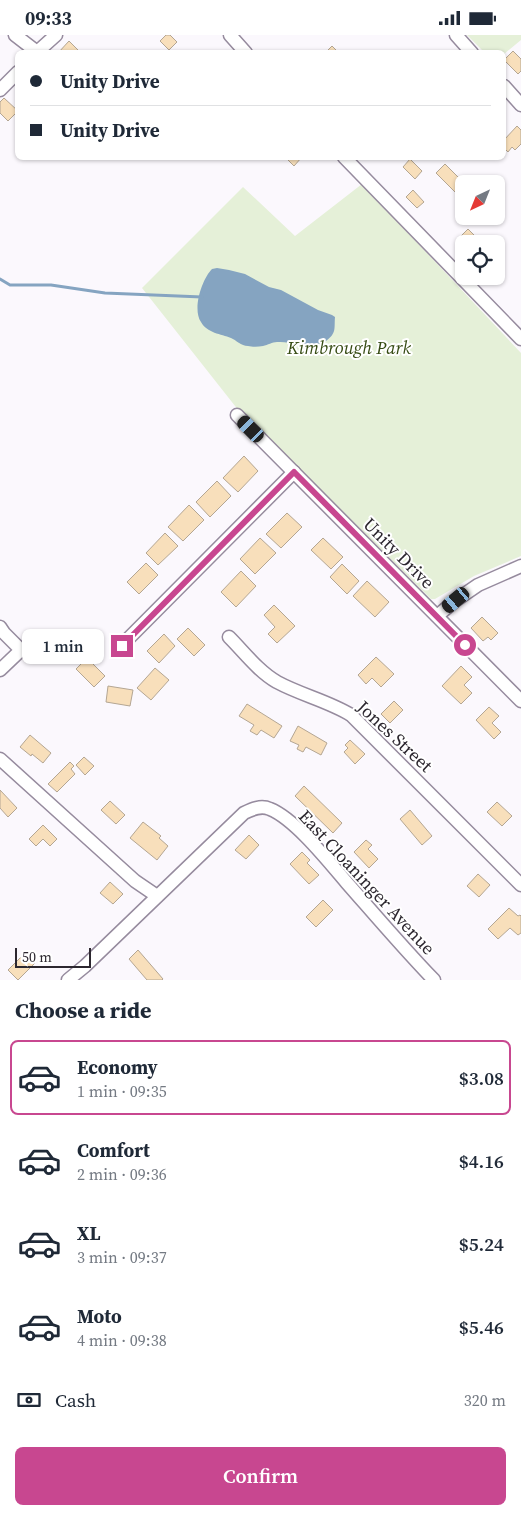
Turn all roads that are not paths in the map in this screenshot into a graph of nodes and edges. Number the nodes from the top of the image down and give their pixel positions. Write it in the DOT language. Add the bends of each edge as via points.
graph roads {
  1 [pos="15,35"];
  2 [pos="56,35"];
  3 [pos="230,35"];
  4 [pos="456,35"];
  5 [pos="34,50"];
  6 [pos="38,50"];
  7 [pos="243,50"];
  8 [pos="469,50"];
  9 [pos="15,75"];
  10 [pos="506,88"];
  11 [pos="0,90"];
  12 [pos="521,105"];
  13 [pos="347,160"];
  14 [pos="521,339"];
  15 [pos="237,415"];
  16 [pos="294,472"];
  17 [pos="521,566"];
  18 [pos="437,616"];
  19 [pos="0,627"];
  20 [pos="229,637"];
  21 [pos="122,646"];
  22 [pos="0,669"];
  23 [pos="521,701"];
  24 [pos="1,760"];
  25 [pos="521,885"];
  26 [pos="157,896"];
  27 [pos="68,980"];
  28 [pos="434,980"];
  1 -- 5 [label="street"];
  2 -- 6 [label="street"];
  3 -- 7 [label="street"];
  4 -- 8 [label="street"];
  9 -- 11 [label="street"];
  10 -- 12 [label="street"];
  13 -- 14 [label="street"];
  15 -- 16 [label="street, Unity Drive"];
  16 -- 18 [label="street, Unity Drive"];
  16 -- 21 [label="street"];
  17 -- 18 [label="street" via="478,585"];
  18 -- 23 [label="street, Unity Drive"];
  19 -- 22 [label="street" via="21,650"];
  20 -- 25 [label="street, Jones Street" via="275,680 351,715"];
  24 -- 26 [label="street" via="135,881"];
  26 -- 27 [label="street, East Cloaninger Avenue"];
  26 -- 28 [label="street, East Cloaninger Avenue" via="244,813 256,807 268,808 303,834"];
}
